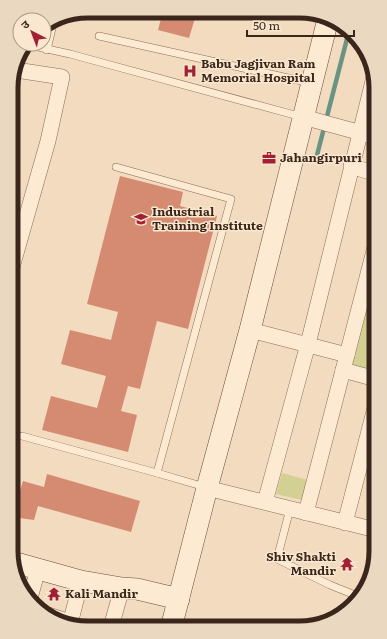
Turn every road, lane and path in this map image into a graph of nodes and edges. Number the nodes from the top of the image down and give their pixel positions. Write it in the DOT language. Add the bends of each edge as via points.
graph roads {
  1 [pos="327,23"];
  2 [pos="99,36"];
  3 [pos="52,51"];
  4 [pos="25,74"];
  5 [pos="311,83"];
  6 [pos="369,97"];
  7 [pos="302,118"];
  8 [pos="360,132"];
  9 [pos="369,135"];
  10 [pos="351,166"];
  11 [pos="116,167"];
  12 [pos="369,172"];
  13 [pos="18,246"];
  14 [pos="369,289"];
  15 [pos="250,330"];
  16 [pos="308,344"];
  17 [pos="347,355"];
  18 [pos="343,370"];
  19 [pos="369,377"];
  20 [pos="369,431"];
  21 [pos="22,436"];
  22 [pos="158,473"];
  23 [pos="207,488"];
  24 [pos="265,502"];
  25 [pos="290,508"];
  26 [pos="306,513"];
  27 [pos="345,523"];
  28 [pos="369,528"];
  29 [pos="19,564"];
  30 [pos="38,569"];
  31 [pos="81,581"];
  32 [pos="122,588"];
  33 [pos="32,592"];
  34 [pos="354,594"];
  35 [pos="179,599"];
  36 [pos="71,619"];
  37 [pos="113,621"];
  38 [pos="173,621"];
  1 -- 5 [label="street"];
  2 -- 5 [label="lane"];
  3 -- 7 [label="lane"];
  4 -- 13 [label="street" via="62,77 48,141"];
  5 -- 7 [label="street"];
  6 -- 8 [label="street"];
  7 -- 8 [label="street"];
  7 -- 15 [label="street"];
  8 -- 9 [label="street"];
  8 -- 10 [label="street"];
  10 -- 12 [label="street"];
  10 -- 16 [label="street"];
  11 -- 22 [label="lane" via="231,199"];
  14 -- 17 [label="street"];
  15 -- 16 [label="street"];
  15 -- 23 [label="street"];
  16 -- 17 [label="street"];
  16 -- 24 [label="street"];
  17 -- 18 [label="street"];
  18 -- 19 [label="street"];
  18 -- 26 [label="street"];
  20 -- 27 [label="street"];
  21 -- 22 [label="lane"];
  22 -- 23 [label="lane"];
  23 -- 24 [label="street"];
  23 -- 35 [label="street"];
  24 -- 25 [label="street"];
  25 -- 26 [label="street"];
  25 -- 34 [label="lane" via="277,559"];
  26 -- 27 [label="street"];
  27 -- 28 [label="street"];
  29 -- 30 [label="street"];
  30 -- 31 [label="street"];
  30 -- 33 [label="street"];
  31 -- 32 [label="street"];
  31 -- 36 [label="street"];
  32 -- 35 [label="street"];
  32 -- 37 [label="street"];
  35 -- 38 [label="street"];
}
